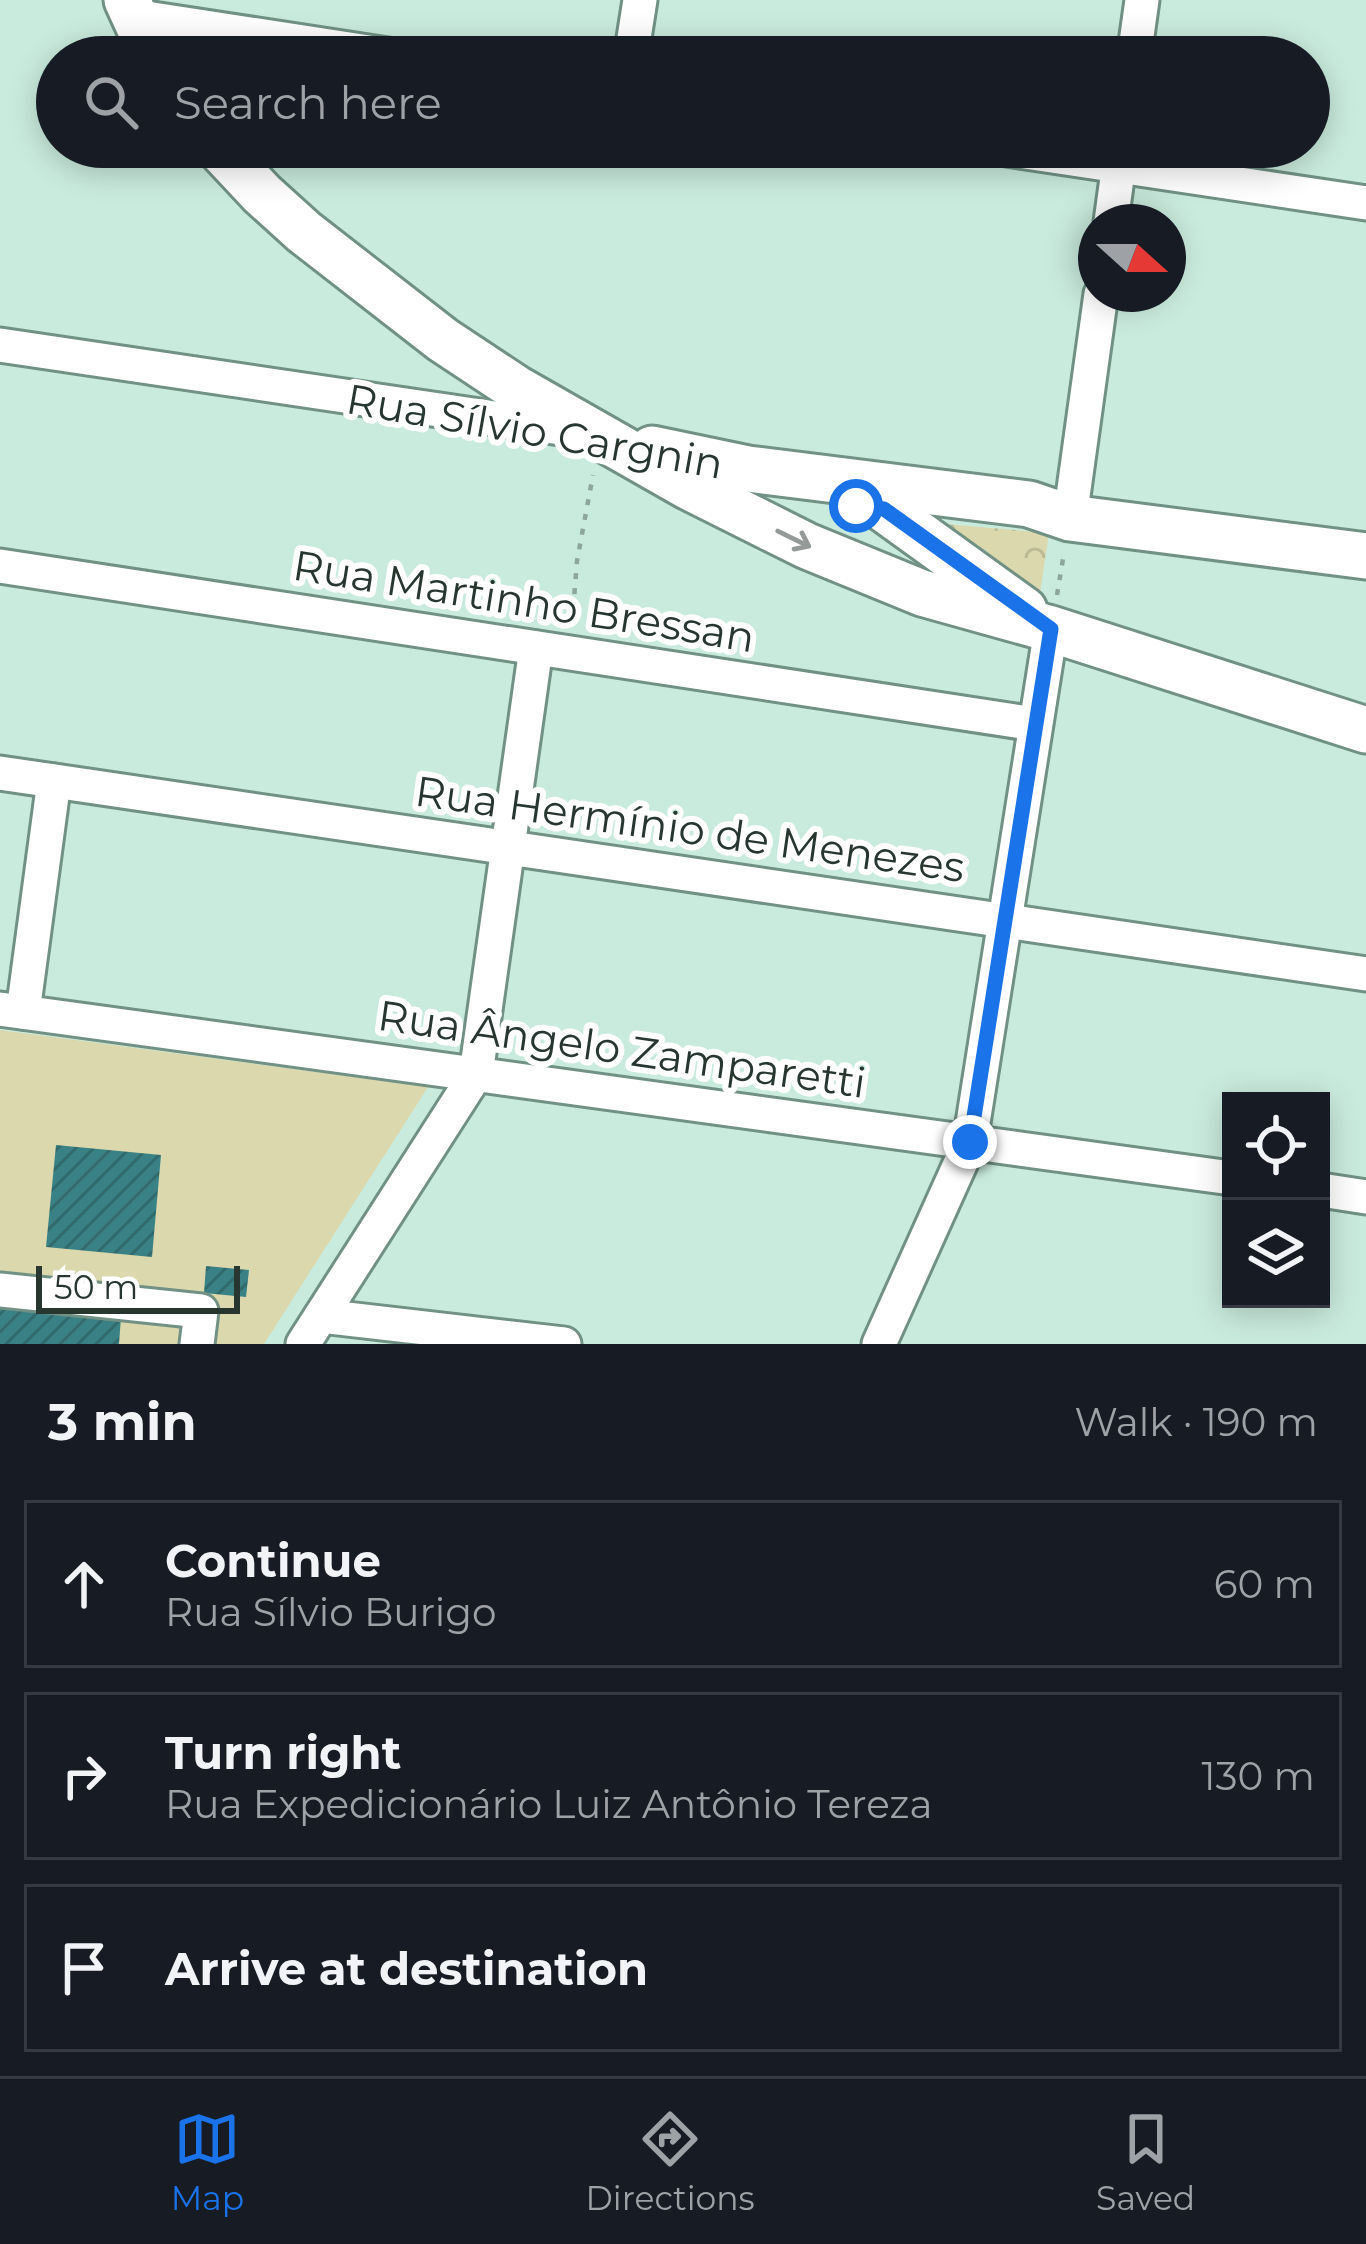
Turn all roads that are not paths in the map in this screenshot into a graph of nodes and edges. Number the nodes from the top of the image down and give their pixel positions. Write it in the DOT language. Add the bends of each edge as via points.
graph roads {
  1 [pos="640,0"];
  2 [pos="1142,0"];
  3 [pos="130,8"];
  4 [pos="143,36"];
  5 [pos="285,36"];
  6 [pos="635,36"];
  7 [pos="1137,36"];
  8 [pos="238,168"];
  9 [pos="1118,168"];
  10 [pos="1179,168"];
  11 [pos="1366,203"];
  12 [pos="1113,204"];
  13 [pos="1099,312"];
  14 [pos="0,345"];
  15 [pos="600,434"];
  16 [pos="839,482"];
  17 [pos="689,487"];
  18 [pos="884,509"];
  19 [pos="1070,518"];
  20 [pos="1366,556"];
  21 [pos="0,566"];
  22 [pos="1051,629"];
  23 [pos="552,651"];
  24 [pos="1035,724"];
  25 [pos="1366,730"];
  26 [pos="0,773"];
  27 [pos="54,781"];
  28 [pos="507,848"];
  29 [pos="1004,920"];
  30 [pos="1366,974"];
  31 [pos="12,1011"];
  32 [pos="476,1074"];
  33 [pos="970,1142"];
  34 [pos="1222,1177"];
  35 [pos="1330,1191"];
  36 [pos="1366,1197"];
  37 [pos="0,1290"];
  38 [pos="312,1330"];
  39 [pos="197,1344"];
  40 [pos="564,1344"];
  41 [pos="879,1344"];
  1 -- 6 [label="street"];
  2 -- 7 [label="street"];
  3 -- 4 [label="main road"];
  3 -- 5 [label="street"];
  8 -- 15 [label="main road" via="424,326"];
  9 -- 12 [label="street"];
  10 -- 11 [label="street"];
  13 -- 19 [label="street"];
  14 -- 15 [label="street, Rua Sílvio Cargnin"];
  15 -- 16 [label="main road, Rua Sílvio Cargnin" via="700,461"];
  15 -- 17 [label="main road"];
  16 -- 18 [label="main road"];
  16 -- 19 [label="main road, Rua Sílvio Cargnin" via="1029,504"];
  17 -- 18 [label="main road, Rua Sílvio Cargnin"];
  17 -- 22 [label="main road, one-way" via="922,593"];
  18 -- 19 [label="main road, Rua Sílvio Cargnin" via="1023,526"];
  18 -- 22 [label="main road"];
  19 -- 20 [label="main road, Rua Sílvio Cargnin"];
  21 -- 23 [label="street, Rua Martinho Bressan"];
  22 -- 24 [label="street"];
  22 -- 25 [label="main road"];
  23 -- 24 [label="street, Rua Martinho Bressan"];
  23 -- 28 [label="street"];
  24 -- 29 [label="street"];
  26 -- 27 [label="street, Rua Hermínio de Menezes"];
  27 -- 28 [label="street, Rua Hermínio de Menezes"];
  27 -- 31 [label="street"];
  28 -- 29 [label="street, Rua Hermínio de Menezes"];
  28 -- 32 [label="street"];
  29 -- 30 [label="street, Rua Hermínio de Menezes"];
  29 -- 33 [label="street"];
  31 -- 32 [label="street, Rua Ângelo Zamparetti"];
  32 -- 33 [label="street, Rua Ângelo Zamparetti"];
  32 -- 38 [label="street"];
  33 -- 34 [label="street, Rua Ângelo Zamparetti"];
  33 -- 41 [label="street"];
  35 -- 36 [label="street"];
  37 -- 39 [label="street" via="201,1311"];
  38 -- 40 [label="street"];
}
